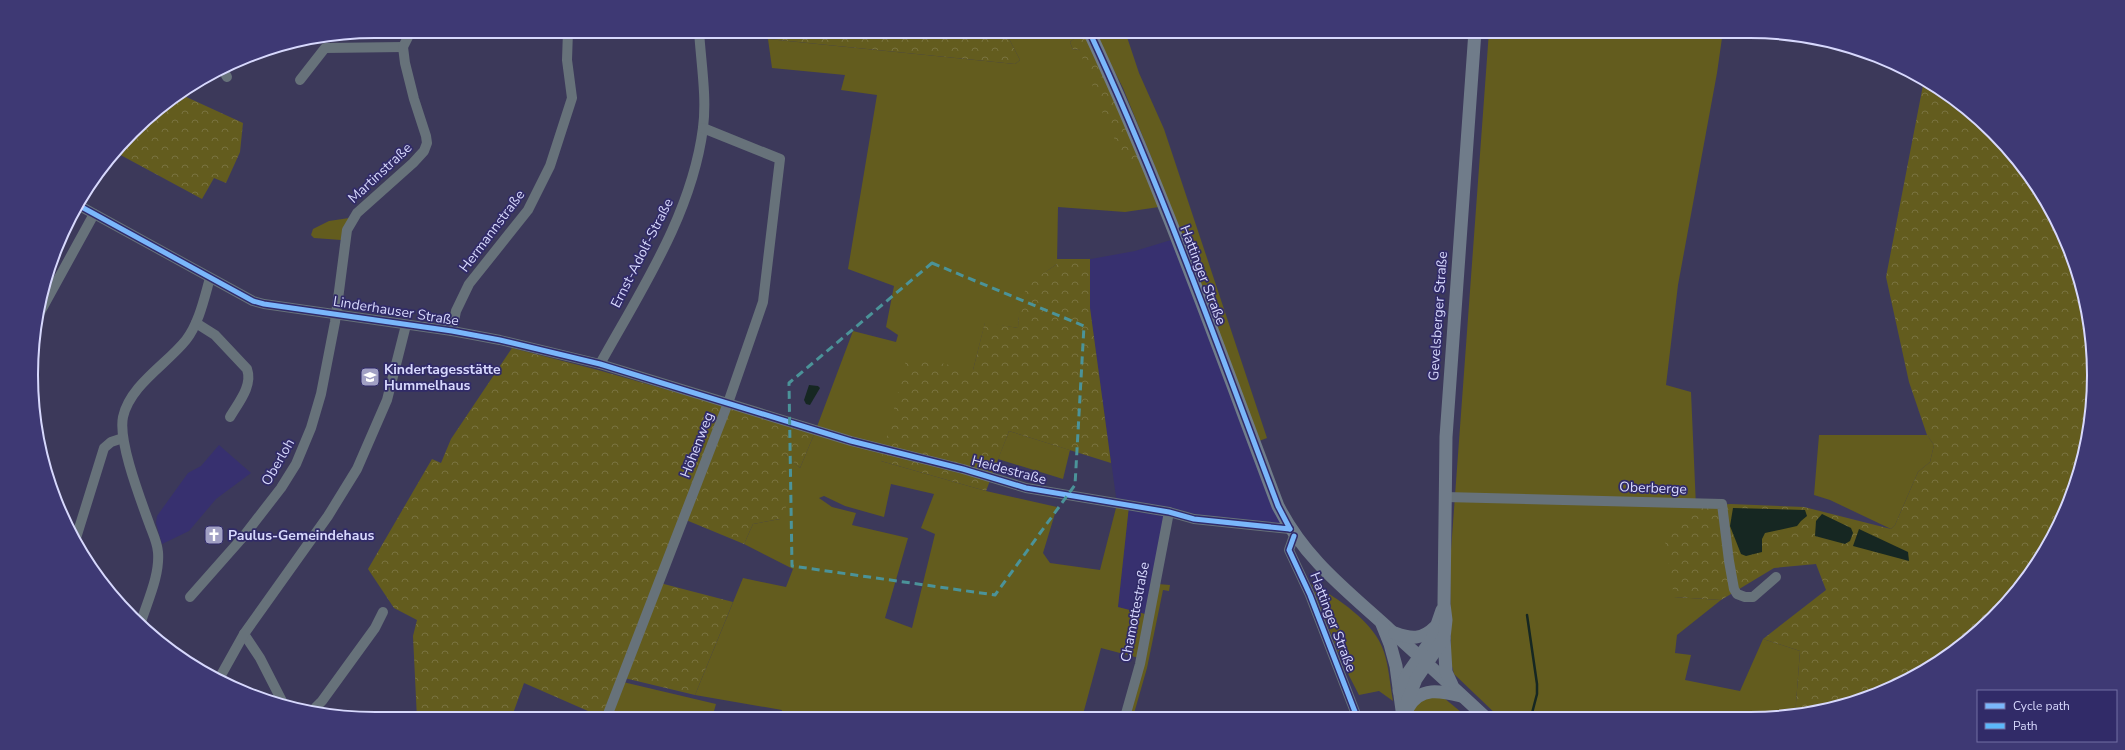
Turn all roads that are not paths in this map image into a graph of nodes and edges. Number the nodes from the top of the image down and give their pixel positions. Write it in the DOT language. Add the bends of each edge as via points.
graph roads {
  1 [pos="408,38"];
  2 [pos="568,38"];
  3 [pos="699,38"];
  4 [pos="1092,38"];
  5 [pos="1474,38"];
  6 [pos="403,47"];
  7 [pos="300,80"];
  8 [pos="703,128"];
  9 [pos="82,207"];
  10 [pos="94,214"];
  11 [pos="210,278"];
  12 [pos="46,302"];
  13 [pos="335,314"];
  14 [pos="196,323"];
  15 [pos="406,325"];
  16 [pos="452,331"];
  17 [pos="600,364"];
  18 [pos="728,402"];
  19 [pos="230,417"];
  20 [pos="123,438"];
  21 [pos="1445,497"];
  22 [pos="1169,512"];
  23 [pos="1292,532"];
  24 [pos="78,533"];
  25 [pos="1776,577"];
  26 [pos="190,597"];
  27 [pos="1444,604"];
  28 [pos="383,612"];
  29 [pos="142,618"];
  30 [pos="1380,621"];
  31 [pos="1438,624"];
  32 [pos="1392,631"];
  33 [pos="244,634"];
  34 [pos="1444,638"];
  35 [pos="1423,660"];
  36 [pos="221,675"];
  37 [pos="1400,691"];
  38 [pos="1458,692"];
  39 [pos="281,699"];
  40 [pos="316,707"];
  41 [pos="608,712"];
  42 [pos="1126,712"];
  43 [pos="1355,712"];
  44 [pos="1403,712"];
  45 [pos="1405,712"];
  46 [pos="1406,712"];
  47 [pos="1480,712"];
  1 -- 6 [label="street"];
  2 -- 16 [label="street, Hermannstraße" via="567,60 572,98 550,166 528,210 469,284 456,311"];
  3 -- 8 [label="street, Ernst-Adolf-Straße"];
  4 -- 23 [label="main road, Hattinger Straße" via="1145,158 1278,506"];
  5 -- 21 [label="main road, Gevelsberger Straße" via="1449,392"];
  6 -- 7 [label="street" via="325,48"];
  6 -- 13 [label="street, Martinstraße" via="408,81 427,143 413,163 356,213 348,230"];
  8 -- 17 [label="street, Ernst-Adolf-Straße" via="691,181 674,226"];
  8 -- 18 [label="street, Höhenweg" via="780,159 763,302"];
  9 -- 10 [label="street, Linderhauser Straße"];
  10 -- 11 [label="street, Linderhauser Straße"];
  10 -- 12 [label="street"];
  11 -- 13 [label="street, Linderhauser Straße" via="254,301"];
  11 -- 14 [label="street"];
  13 -- 15 [label="street, Linderhauser Straße"];
  13 -- 26 [label="street, Oberloh" via="319,401 296,464 243,537"];
  14 -- 19 [label="street" via="215,335 247,369 249,376 244,392"];
  14 -- 20 [label="street" via="187,339 132,398 123,417"];
  15 -- 16 [label="street, Linderhauser Straße"];
  15 -- 33 [label="street" via="387,400 357,469"];
  16 -- 17 [label="street, Linderhauser Straße"];
  17 -- 18 [label="street, Linderhauser Straße"];
  18 -- 22 [label="street, Heidestraße" via="850,441 963,469 1026,488"];
  18 -- 41 [label="street, Höhenweg"];
  20 -- 24 [label="street" via="111,442 104,448"];
  20 -- 29 [label="street" via="158,554 155,576"];
  21 -- 25 [label="street, Oberberge" via="1722,504 1729,561 1737,594 1753,597"];
  21 -- 27 [label="main road, Gevelsberger Straße"];
  22 -- 23 [label="street, Heidestraße" via="1194,519"];
  22 -- 42 [label="street, Chamottestraße" via="1140,664"];
  23 -- 30 [label="main road, Hattinger Straße" via="1314,560"];
  23 -- 43 [label="street, Hattinger Straße" via="1289,550"];
  27 -- 31 [label="main road, Gevelsberger Straße"];
  27 -- 34 [label="main road, Gevelsberger Straße"];
  28 -- 40 [label="street" via="375,628"];
  30 -- 32 [label="main road, Hattinger Straße"];
  30 -- 37 [label="main road" via="1390,644"];
  31 -- 32 [label="main road" via="1422,637 1413,638"];
  31 -- 35 [label="main road, Gevelsberger Straße"];
  32 -- 35 [label="main road, Hattinger Straße"];
  33 -- 36 [label="street"];
  33 -- 39 [label="street" via="260,658"];
  34 -- 35 [label="main road, Gevelsberger Straße"];
  34 -- 38 [label="main road" via="1446,672"];
  35 -- 37 [label="main road, Gevelsberger Straße" via="1408,673"];
  35 -- 38 [label="main road, Hattinger Straße"];
  35 -- 45 [label="main road, Gevelsberger Straße"];
  37 -- 44 [label="main road"];
  38 -- 46 [label="main road" via="1425,692 1411,702"];
  38 -- 47 [label="main road, Hattinger Straße"];
}
